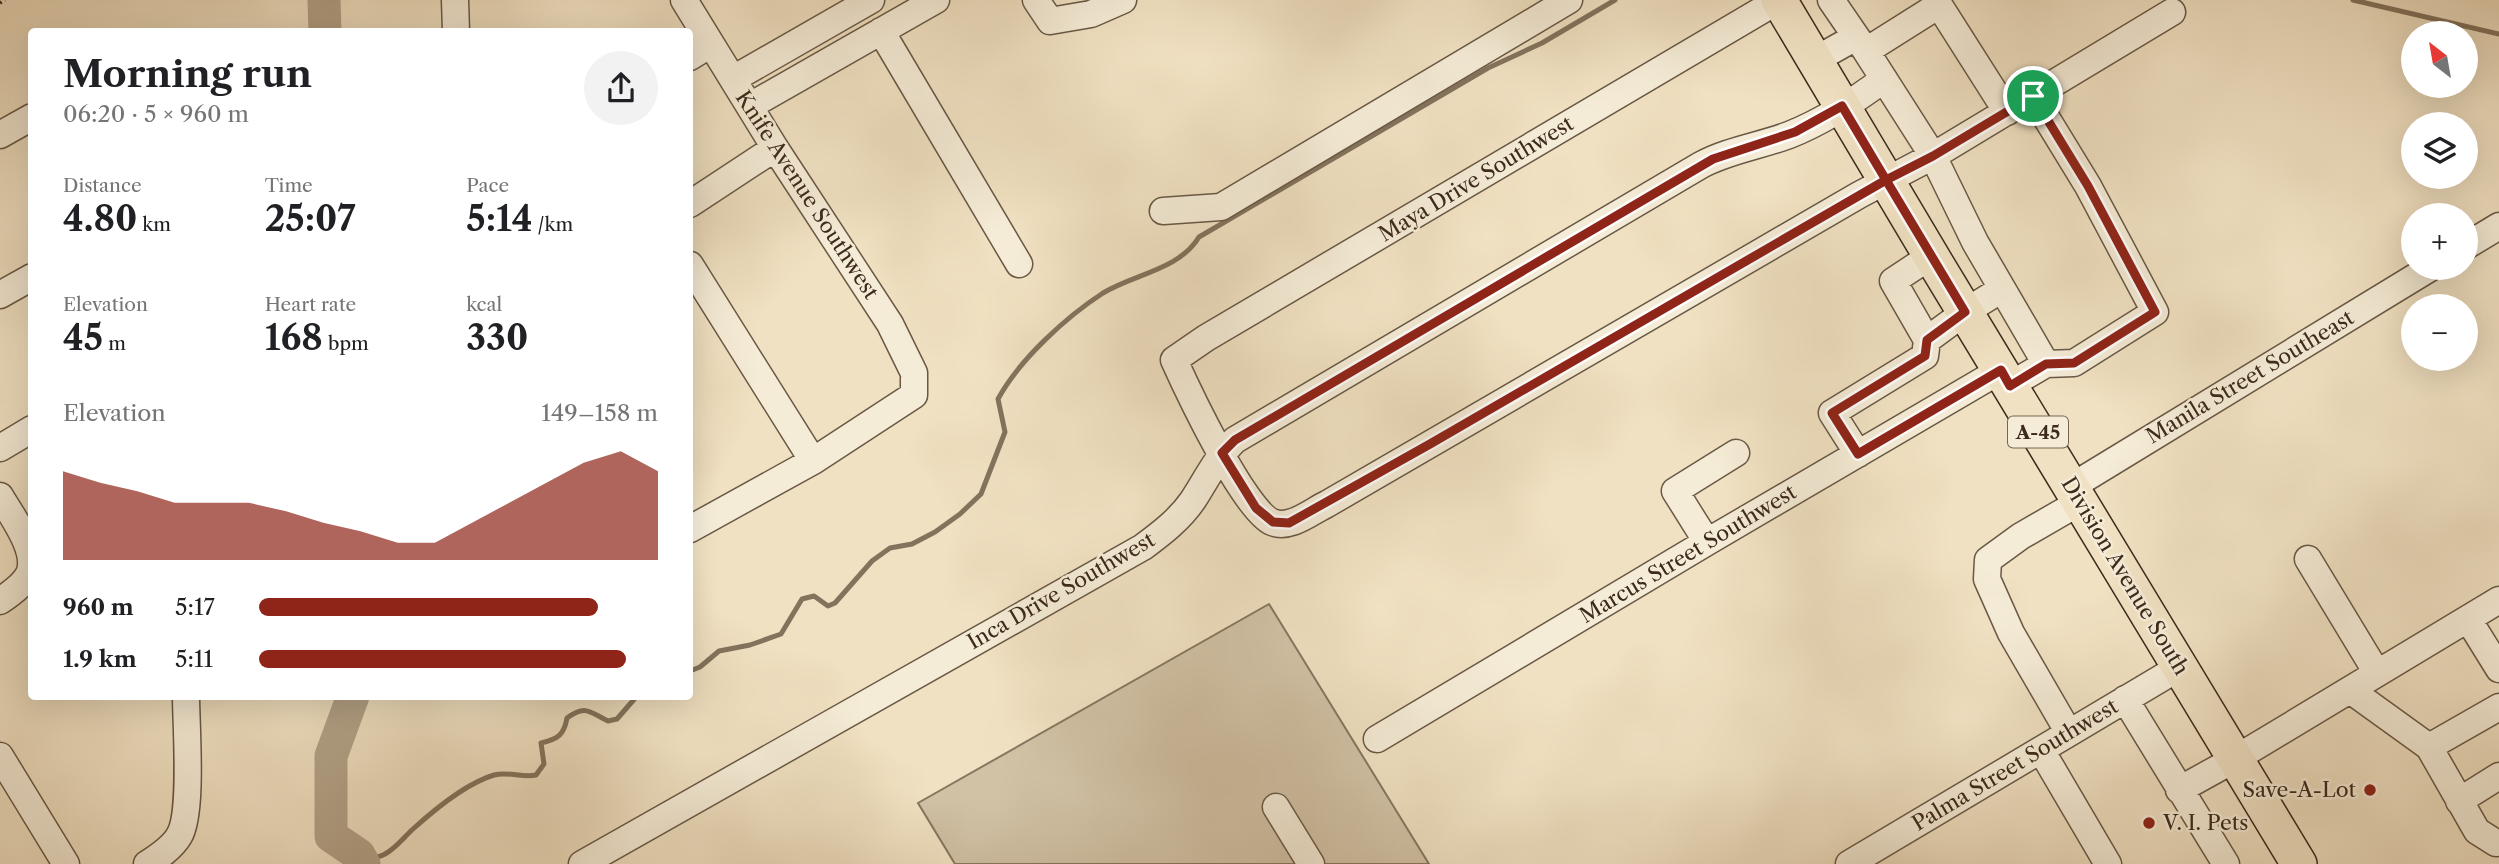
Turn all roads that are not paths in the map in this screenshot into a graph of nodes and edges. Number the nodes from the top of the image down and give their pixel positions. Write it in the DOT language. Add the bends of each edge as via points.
graph roads {
  1 [pos="455,0"];
  2 [pos="684,0"];
  3 [pos="871,0"];
  4 [pos="936,0"];
  5 [pos="1036,0"];
  6 [pos="1123,0"];
  7 [pos="1569,0"];
  8 [pos="1779,0"];
  9 [pos="1831,0"];
  10 [pos="2172,12"];
  11 [pos="456,28"];
  12 [pos="693,28"];
  13 [pos="693,28"];
  14 [pos="881,32"];
  15 [pos="1861,44"];
  16 [pos="700,50"];
  17 [pos="1815,60"];
  18 [pos="733,79"];
  19 [pos="1884,79"];
  20 [pos="2033,96"];
  21 [pos="750,106"];
  22 [pos="1842,106"];
  23 [pos="2007,111"];
  24 [pos="28,119"];
  25 [pos="0,135"];
  26 [pos="775,149"];
  27 [pos="1933,156"];
  28 [pos="1886,180"];
  29 [pos="693,202"];
  30 [pos="1163,211"];
  31 [pos="2499,226"];
  32 [pos="2478,239"];
  33 [pos="1975,242"];
  34 [pos="1933,260"];
  35 [pos="1018,264"];
  36 [pos="693,270"];
  37 [pos="28,279"];
  38 [pos="2411,280"];
  39 [pos="2002,289"];
  40 [pos="0,295"];
  41 [pos="1965,312"];
  42 [pos="1927,340"];
  43 [pos="2046,364"];
  44 [pos="2005,378"];
  45 [pos="28,431"];
  46 [pos="0,448"];
  47 [pos="1222,453"];
  48 [pos="1736,453"];
  49 [pos="1858,454"];
  50 [pos="813,461"];
  51 [pos="2076,495"];
  52 [pos="0,496"];
  53 [pos="693,525"];
  54 [pos="1707,542"];
  55 [pos="28,547"];
  56 [pos="2308,559"];
  57 [pos="28,574"];
  58 [pos="2499,600"];
  59 [pos="0,601"];
  60 [pos="2468,619"];
  61 [pos="2180,667"];
  62 [pos="2499,669"];
  63 [pos="2377,673"];
  64 [pos="2350,690"];
  65 [pos="2125,699"];
  66 [pos="186,700"];
  67 [pos="2499,707"];
  68 [pos="2068,733"];
  69 [pos="1377,739"];
  70 [pos="2429,747"];
  71 [pos="2041,750"];
  72 [pos="0,756"];
  73 [pos="2235,759"];
  74 [pos="2499,776"];
  75 [pos="2179,790"];
  76 [pos="2459,801"];
  77 [pos="1276,807"];
  78 [pos="2496,849"];
  79 [pos="66,864"];
  80 [pos="147,864"];
  81 [pos="582,864"];
  82 [pos="1311,864"];
  83 [pos="1850,864"];
  84 [pos="2108,864"];
  85 [pos="2226,864"];
  86 [pos="2299,864"];
  1 -- 11 [label="street"];
  2 -- 12 [label="street, Knife Avenue Southwest"];
  3 -- 18 [label="street"];
  4 -- 14 [label="street"];
  5 -- 6 [label="street" via="1049,21 1091,14"];
  7 -- 30 [label="street" via="1221,207"];
  8 -- 17 [label="main road, Division Avenue South / A-45"];
  8 -- 47 [label="street, Maya Drive Southwest" via="1174,360"];
  9 -- 15 [label="street"];
  10 -- 20 [label="street"];
  13 -- 16 [label="street, Knife Avenue Southwest"];
  14 -- 21 [label="street"];
  14 -- 35 [label="street"];
  15 -- 17 [label="street"];
  15 -- 19 [label="street"];
  15 -- 23 [label="street" via="1939,5"];
  16 -- 18 [label="street, Knife Avenue Southwest"];
  17 -- 22 [label="main road, Division Avenue South / A-45"];
  18 -- 21 [label="street, Knife Avenue Southwest"];
  19 -- 22 [label="street, Inca Drive Southwest"];
  19 -- 27 [label="street"];
  20 -- 23 [label="street"];
  20 -- 43 [label="street" via="2088,186 2155,312 2074,363"];
  21 -- 26 [label="street, Knife Avenue Southwest"];
  22 -- 28 [label="main road, Division Avenue South / A-45"];
  22 -- 47 [label="street, Inca Drive Southwest" via="1795,132 1701,165 1235,440"];
  23 -- 27 [label="street"];
  24 -- 25 [label="street"];
  26 -- 29 [label="street"];
  26 -- 50 [label="street, Knife Avenue Southwest" via="890,324 914,373 914,395"];
  27 -- 28 [label="street"];
  27 -- 33 [label="street"];
  28 -- 34 [label="main road, Division Avenue South / A-45"];
  28 -- 47 [label="street" via="1289,523 1273,522 1256,508"];
  31 -- 32 [label="street"];
  33 -- 34 [label="street"];
  33 -- 39 [label="street"];
  34 -- 41 [label="main road, Division Avenue South / A-45"];
  34 -- 42 [label="street" via="1893,281"];
  36 -- 50 [label="street"];
  37 -- 40 [label="street"];
  38 -- 51 [label="street, Manila Street Southeast"];
  39 -- 41 [label="street"];
  39 -- 43 [label="street"];
  41 -- 42 [label="street"];
  41 -- 44 [label="main road, Division Avenue South / A-45"];
  42 -- 49 [label="street" via="1925,356 1832,413"];
  43 -- 44 [label="street, Marcus Street Southwest"];
  44 -- 49 [label="street, Marcus Street Southwest"];
  44 -- 51 [label="main road, Division Avenue South / A-45"];
  45 -- 46 [label="street"];
  47 -- 81 [label="street, Inca Drive Southwest" via="1185,510 1143,547"];
  48 -- 54 [label="street" via="1675,491"];
  49 -- 54 [label="street, Marcus Street Southwest"];
  50 -- 53 [label="street"];
  51 -- 61 [label="main road, Division Avenue South / A-45"];
  51 -- 68 [label="street, Manila Street Southeast" via="1988,560 1987,579 2011,633"];
  52 -- 55 [label="street"];
  54 -- 69 [label="street, Marcus Street Southwest"];
  56 -- 63 [label="street"];
  57 -- 59 [label="street"];
  58 -- 60 [label="street"];
  60 -- 62 [label="street"];
  60 -- 63 [label="street"];
  61 -- 65 [label="street, Palma Street Southwest"];
  61 -- 73 [label="main road, Division Avenue South / A-45"];
  63 -- 64 [label="street"];
  64 -- 70 [label="street"];
  64 -- 73 [label="street"];
  65 -- 68 [label="street, Palma Street Southwest"];
  65 -- 75 [label="street"];
  66 -- 80 [label="street" via="187,814 179,836"];
  67 -- 70 [label="street"];
  68 -- 71 [label="street, Palma Street Southwest"];
  70 -- 76 [label="street"];
  71 -- 83 [label="street, Palma Street Southwest"];
  71 -- 84 [label="street"];
  72 -- 79 [label="street"];
  73 -- 75 [label="street"];
  73 -- 86 [label="main road, Division Avenue South / A-45"];
  74 -- 76 [label="street"];
  75 -- 85 [label="street"];
  76 -- 78 [label="street" via="2477,831"];
  77 -- 82 [label="street"];
}
